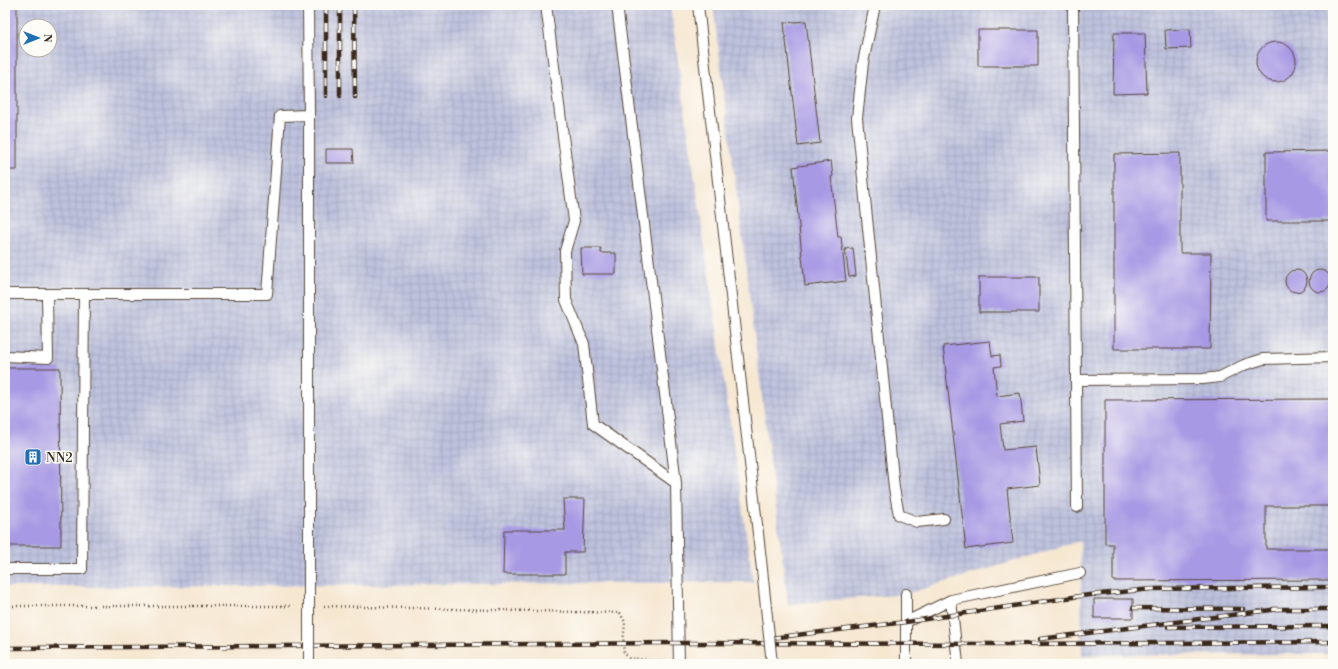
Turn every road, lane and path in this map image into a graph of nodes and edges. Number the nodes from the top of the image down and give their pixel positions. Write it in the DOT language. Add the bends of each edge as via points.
graph roads {
  1 [pos="308,5"];
  2 [pos="546,5"];
  3 [pos="617,5"];
  4 [pos="698,5"];
  5 [pos="875,5"];
  6 [pos="1073,5"];
  7 [pos="309,115"];
  8 [pos="5,294"];
  9 [pos="47,294"];
  10 [pos="84,294"];
  11 [pos="5,356"];
  12 [pos="1333,357"];
  13 [pos="1076,380"];
  14 [pos="676,483"];
  15 [pos="1077,507"];
  16 [pos="944,520"];
  17 [pos="5,569"];
  18 [pos="1080,573"];
  19 [pos="906,594"];
  20 [pos="951,600"];
  21 [pos="620,613"];
  22 [pos="906,622"];
  23 [pos="648,660"];
  24 [pos="309,664"];
  25 [pos="644,664"];
  26 [pos="679,664"];
  27 [pos="772,664"];
  28 [pos="906,664"];
  29 [pos="958,664"];
  1 -- 7 [label="lane"];
  2 -- 14 [label="lane" via="574,221 565,251 566,300 584,344 593,424"];
  3 -- 14 [label="lane"];
  4 -- 27 [label="lane, bridge"];
  5 -- 16 [label="lane" via="857,118 894,488 899,514 917,522"];
  6 -- 13 [label="lane"];
  7 -- 10 [label="lane" via="280,116 267,294"];
  7 -- 24 [label="lane, bridge"];
  8 -- 9 [label="lane"];
  9 -- 10 [label="lane"];
  9 -- 11 [label="lane" via="48,358"];
  10 -- 17 [label="lane" via="82,569"];
  12 -- 13 [label="lane" via="1262,359 1220,377 1203,379"];
  13 -- 15 [label="lane"];
  14 -- 26 [label="lane"];
  18 -- 20 [label="lane"];
  19 -- 22 [label="lane"];
  20 -- 22 [label="lane"];
  20 -- 29 [label="lane"];
  21 -- 23 [label="path" via="625,622 624,653 630,658"];
  22 -- 28 [label="lane"];
  23 -- 25 [label="path"];
  23 -- 26 [label="path"];
}
